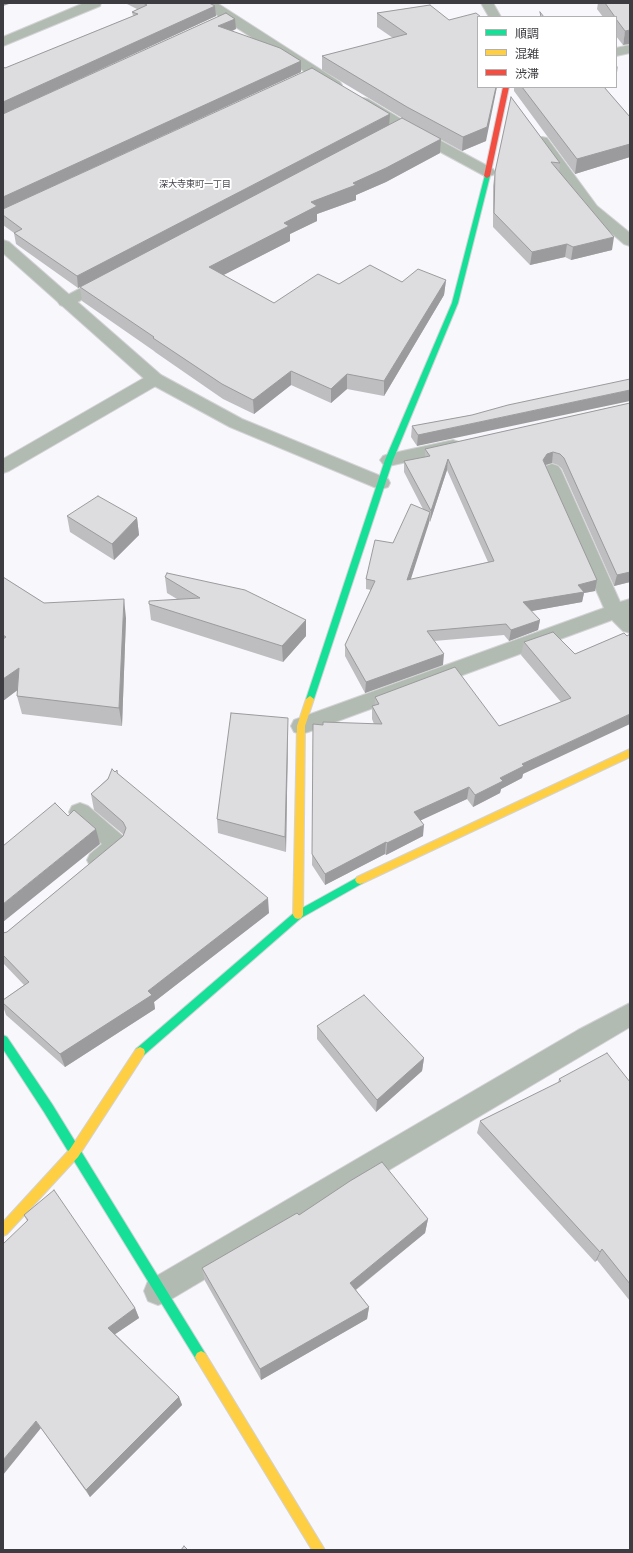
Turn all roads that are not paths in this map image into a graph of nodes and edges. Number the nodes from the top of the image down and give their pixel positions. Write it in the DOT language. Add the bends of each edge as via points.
graph roads {
  1 [pos="95,3"];
  2 [pos="208,3"];
  3 [pos="487,3"];
  4 [pos="494,16"];
  5 [pos="227,17"];
  6 [pos="213,24"];
  7 [pos="3,42"];
  8 [pos="630,49"];
  9 [pos="617,52"];
  10 [pos="314,72"];
  11 [pos="299,79"];
  12 [pos="505,90"];
  13 [pos="514,105"];
  14 [pos="401,125"];
  15 [pos="533,129"];
  16 [pos="387,132"];
  17 [pos="488,172"];
  18 [pos="630,241"];
  19 [pos="3,245"];
  20 [pos="122,272"];
  21 [pos="66,302"];
  22 [pos="155,379"];
  23 [pos="466,443"];
  24 [pos="389,460"];
  25 [pos="3,468"];
  26 [pos="552,470"];
  27 [pos="381,483"];
  28 [pos="623,609"];
  29 [pos="630,626"];
  30 [pos="301,726"];
  31 [pos="630,753"];
  32 [pos="80,812"];
  33 [pos="81,874"];
  34 [pos="298,915"];
  35 [pos="630,1014"];
  36 [pos="3,1040"];
  37 [pos="74,1153"];
  38 [pos="3,1230"];
  39 [pos="158,1290"];
  40 [pos="319,1550"];
  1 -- 7 [label="street"];
  2 -- 5 [label="street"];
  3 -- 4 [label="street"];
  5 -- 6 [label="lane"];
  5 -- 10 [label="street"];
  8 -- 9 [label="street"];
  10 -- 11 [label="lane"];
  10 -- 14 [label="street"];
  12 -- 13 [label="street"];
  12 -- 17 [label="street"];
  14 -- 16 [label="lane"];
  14 -- 17 [label="street"];
  15 -- 18 [label="street" via="592,209"];
  17 -- 24 [label="street" via="454,303"];
  19 -- 21 [label="street"];
  20 -- 21 [label="lane"];
  21 -- 22 [label="street"];
  22 -- 25 [label="lane"];
  22 -- 27 [label="street" via="236,423"];
  23 -- 24 [label="lane"];
  24 -- 27 [label="street"];
  26 -- 28 [label="lane"];
  27 -- 30 [label="street"];
  28 -- 29 [label="lane"];
  28 -- 30 [label="lane"];
  30 -- 34 [label="street"];
  31 -- 34 [label="street" via="364,878"];
  32 -- 33 [label="lane" via="117,844"];
  34 -- 37 [label="street" via="141,1050"];
  35 -- 39 [label="street"];
  36 -- 37 [label="street"];
  37 -- 38 [label="street"];
  37 -- 39 [label="street"];
  39 -- 40 [label="street"];
}
